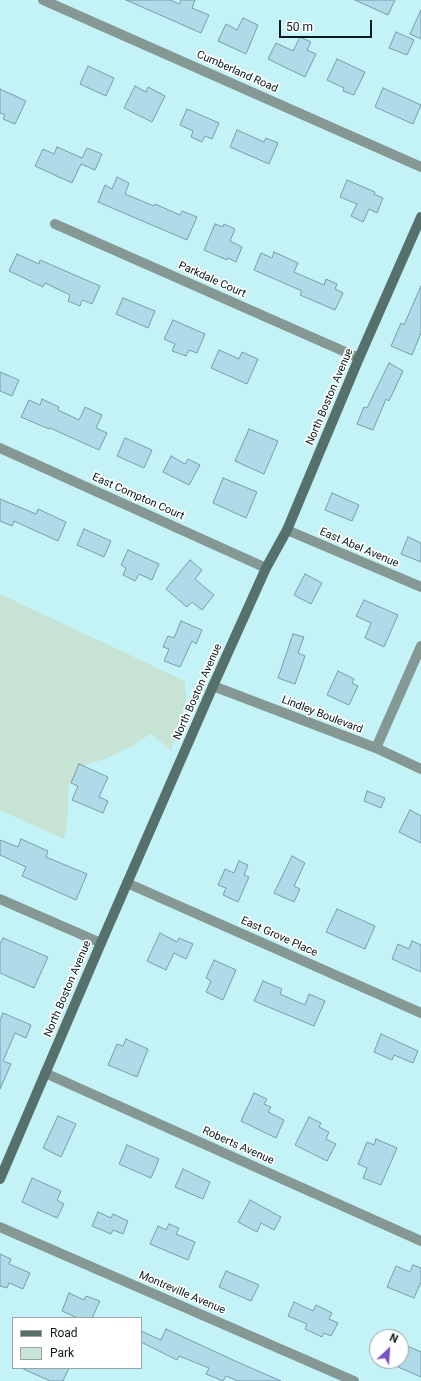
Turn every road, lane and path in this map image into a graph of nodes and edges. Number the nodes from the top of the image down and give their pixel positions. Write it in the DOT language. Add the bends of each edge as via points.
graph roads {
  1 [pos="43,0"];
  2 [pos="421,167"];
  3 [pos="421,217"];
  4 [pos="55,224"];
  5 [pos="359,358"];
  6 [pos="0,448"];
  7 [pos="287,530"];
  8 [pos="266,568"];
  9 [pos="421,587"];
  10 [pos="421,646"];
  11 [pos="213,686"];
  12 [pos="376,748"];
  13 [pos="421,770"];
  14 [pos="127,883"];
  15 [pos="0,899"];
  16 [pos="101,943"];
  17 [pos="421,1013"];
  18 [pos="45,1073"];
  19 [pos="0,1179"];
  20 [pos="0,1227"];
  21 [pos="421,1241"];
  22 [pos="354,1381"];
  1 -- 2 [label="street, Cumberland Road"];
  3 -- 5 [label="street, North Boston Avenue"];
  4 -- 5 [label="street, Parkdale Court"];
  5 -- 7 [label="street, North Boston Avenue"];
  6 -- 8 [label="street, East Compton Court"];
  7 -- 8 [label="street, North Boston Avenue"];
  7 -- 9 [label="street, East Abel Avenue"];
  8 -- 11 [label="street, North Boston Avenue"];
  10 -- 12 [label="street"];
  11 -- 12 [label="street, Lindley Boulevard"];
  11 -- 14 [label="street, North Boston Avenue"];
  12 -- 13 [label="street, Lindley Boulevard"];
  14 -- 16 [label="street, North Boston Avenue"];
  14 -- 17 [label="street, East Grove Place"];
  15 -- 16 [label="street"];
  16 -- 18 [label="street, North Boston Avenue"];
  18 -- 19 [label="street, North Boston Avenue"];
  18 -- 21 [label="street, Roberts Avenue"];
  20 -- 22 [label="street, Montreville Avenue"];
}
